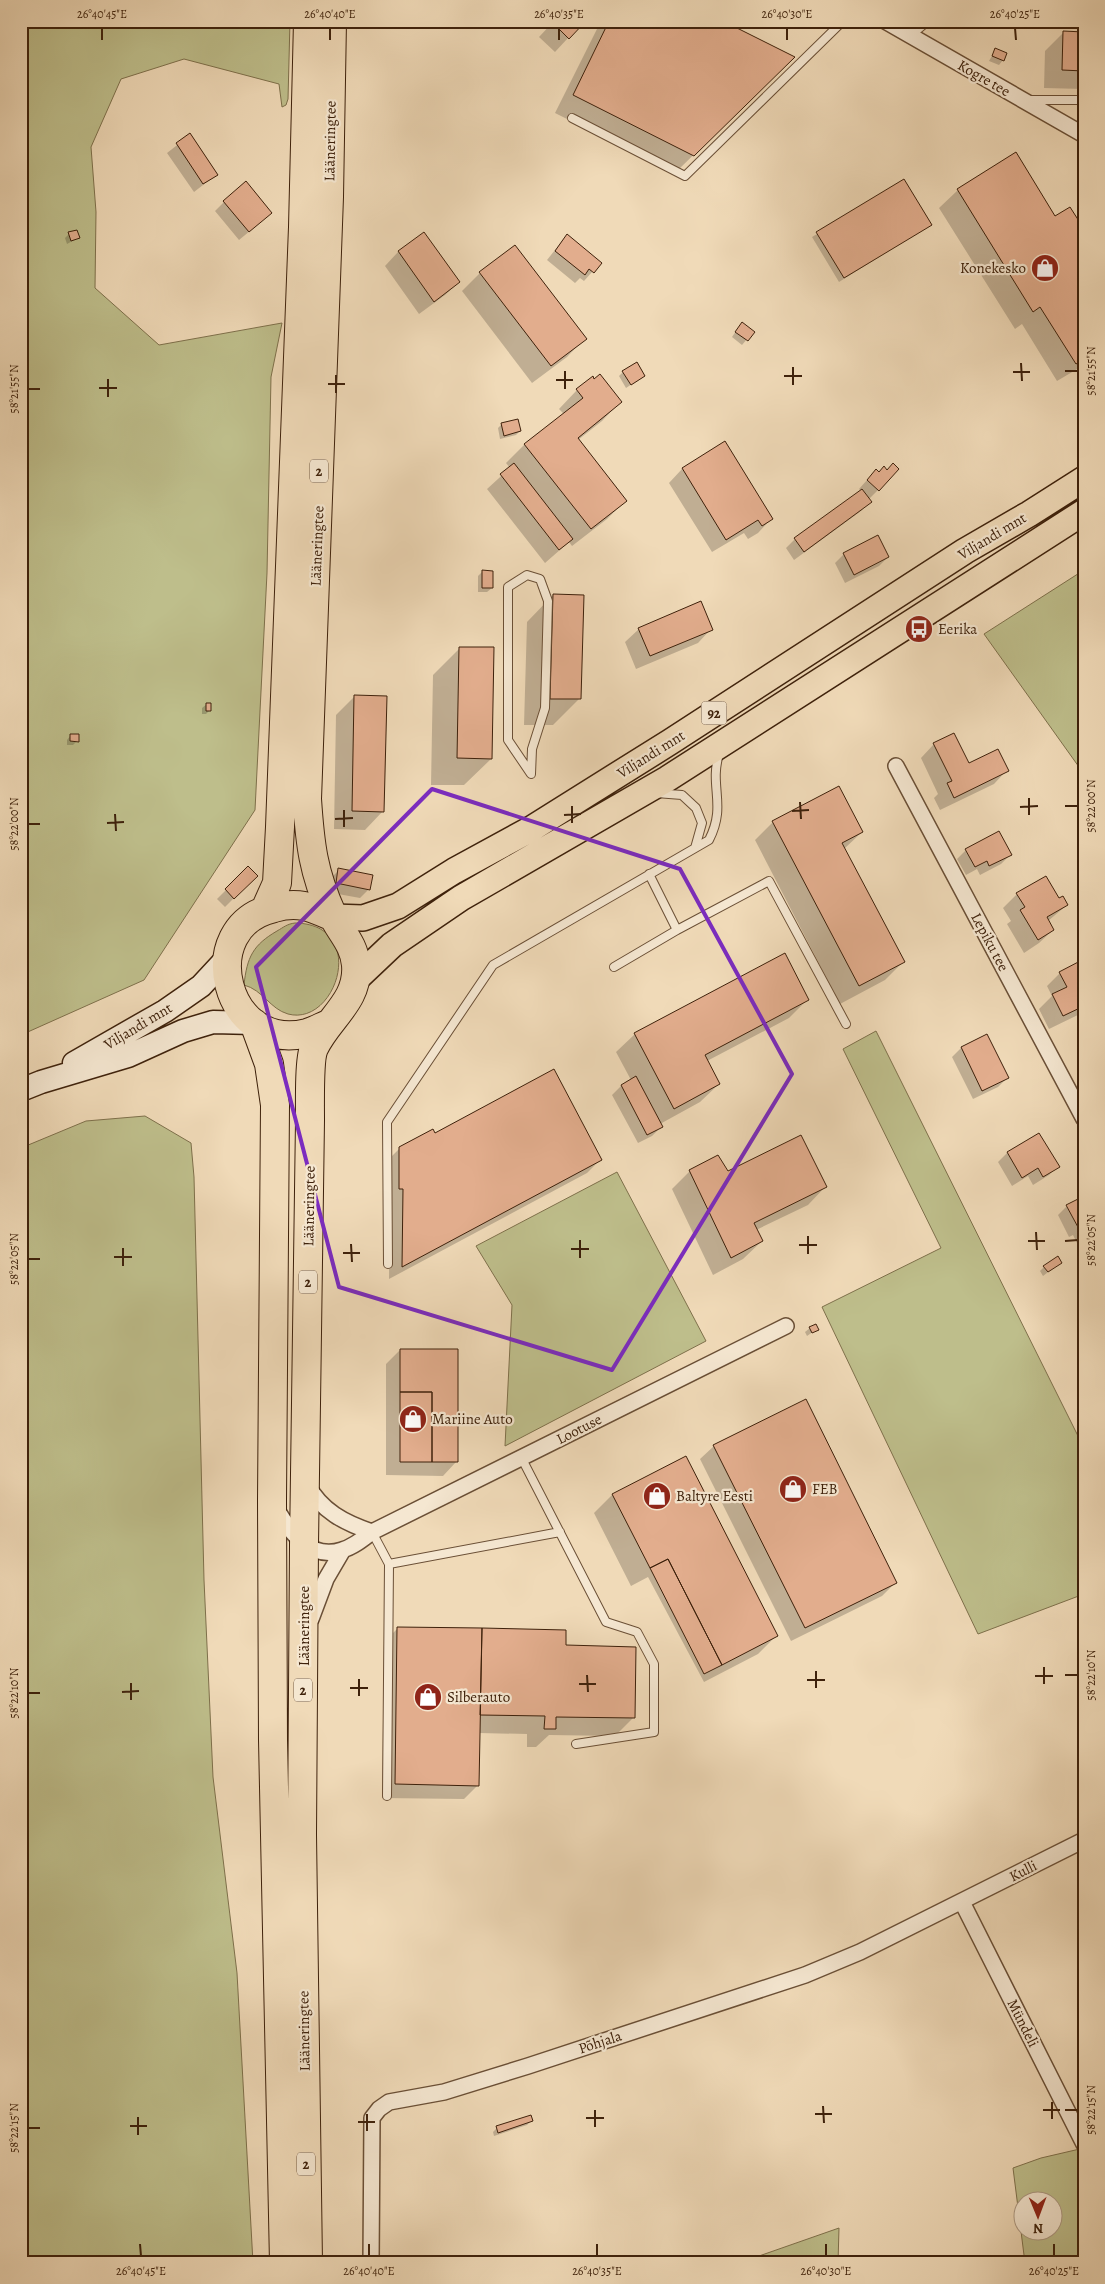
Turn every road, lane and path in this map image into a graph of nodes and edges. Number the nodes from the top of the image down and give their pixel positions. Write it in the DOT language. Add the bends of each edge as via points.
graph roads {
  1 [pos="308,21"];
  2 [pos="332,21"];
  3 [pos="843,21"];
  4 [pos="885,21"];
  5 [pos="928,21"];
  6 [pos="910,36"];
  7 [pos="1022,100"];
  8 [pos="1084,100"];
  9 [pos="572,118"];
  10 [pos="1084,135"];
  11 [pos="1084,479"];
  12 [pos="1084,512"];
  13 [pos="721,745"];
  14 [pos="896,766"];
  15 [pos="531,774"];
  16 [pos="644,792"];
  17 [pos="695,848"];
  18 [pos="649,874"];
  19 [pos="264,910"];
  20 [pos="333,917"];
  21 [pos="677,930"];
  22 [pos="227,958"];
  23 [pos="614,967"];
  24 [pos="355,980"];
  25 [pos="254,1023"];
  26 [pos="328,1024"];
  27 [pos="846,1024"];
  28 [pos="31,1086"];
  29 [pos="1084,1119"];
  30 [pos="388,1264"];
  31 [pos="786,1326"];
  32 [pos="522,1458"];
  33 [pos="305,1474"];
  34 [pos="272,1500"];
  35 [pos="372,1532"];
  36 [pos="560,1532"];
  37 [pos="304,1544"];
  38 [pos="342,1550"];
  39 [pos="389,1564"];
  40 [pos="304,1642"];
  41 [pos="576,1744"];
  42 [pos="387,1796"];
  43 [pos="1084,1840"];
  44 [pos="962,1902"];
  45 [pos="1084,2144"];
  46 [pos="284,2263"];
  47 [pos="308,2263"];
  48 [pos="371,2263"];
  1 -- 19 [label="highway, Lääneringtee / 2" via="280,827 277,883"];
  2 -- 20 [label="highway, Lääneringtee / 2" via="329,197 307,799 311,849 319,884"];
  3 -- 9 [label="lane" via="685,176"];
  4 -- 6 [label="street, Kogre tee"];
  5 -- 6 [label="lane"];
  6 -- 7 [label="street, Kogre tee"];
  7 -- 8 [label="lane"];
  7 -- 10 [label="street, Kogre tee"];
  11 -- 20 [label="main road, Viljandi mnt / 92" via="531,829 398,906 363,918"];
  12 -- 13 [label="main road, Viljandi mnt / 92"];
  13 -- 16 [label="main road, Viljandi mnt / 92"];
  13 -- 17 [label="lane" via="716,764 717,825 709,840"];
  14 -- 29 [label="street, Lepiku tee"];
  15 -- 15 [label="lane" via="532,749 545,708 548,601 540,579 527,575 508,587 508,740"];
  16 -- 17 [label="lane" via="682,795 696,808 702,823"];
  16 -- 24 [label="main road, Viljandi mnt / 92" via="461,898 392,944"];
  17 -- 18 [label="lane"];
  18 -- 21 [label="lane"];
  18 -- 30 [label="lane" via="493,965 387,1122"];
  19 -- 20 [label="highway, Lääneringtee / 2" via="285,905 304,906"];
  19 -- 22 [label="highway, Lääneringtee / 2" via="241,928"];
  20 -- 24 [label="highway, Lääneringtee / 2" via="354,953"];
  21 -- 23 [label="lane"];
  21 -- 27 [label="lane" via="769,881"];
  22 -- 25 [label="highway, Lääneringtee / 2" via="226,976 231,995 239,1010"];
  22 -- 28 [label="street, Viljandi mnt" via="201,986 164,1011"];
  24 -- 26 [label="highway, Lääneringtee / 2" via="342,1011"];
  25 -- 26 [label="highway, Lääneringtee / 2" via="288,1035 307,1033"];
  25 -- 28 [label="street, Viljandi mnt" via="213,1022 183,1031 128,1056"];
  25 -- 34 [label="highway, Lääneringtee / 2" via="269,1064 275,1105"];
  26 -- 33 [label="highway, Lääneringtee / 2" via="313,1050"];
  31 -- 32 [label="street, Lootuse"];
  32 -- 35 [label="street, Lootuse"];
  32 -- 36 [label="lane"];
  33 -- 35 [label="street" via="312,1493 324,1507 344,1521"];
  33 -- 37 [label="highway, Lääneringtee / 2"];
  34 -- 37 [label="street" via="288,1528"];
  34 -- 46 [label="highway, Lääneringtee / 2" via="273,1740"];
  35 -- 38 [label="street, Lootuse"];
  35 -- 39 [label="lane"];
  36 -- 39 [label="lane"];
  36 -- 41 [label="lane" via="606,1622 637,1632 654,1664 654,1732"];
  37 -- 38 [label="street" via="324,1551"];
  37 -- 40 [label="highway, Lääneringtee / 2"];
  38 -- 40 [label="street" via="321,1591"];
  39 -- 42 [label="lane"];
  40 -- 47 [label="highway, Lääneringtee / 2" via="302,1835"];
  43 -- 44 [label="street, Kulli"];
  44 -- 45 [label="street, Mündeli"];
  44 -- 48 [label="street, Põhjala" via="805,1975 453,2089 389,2102 372,2118"];
}
